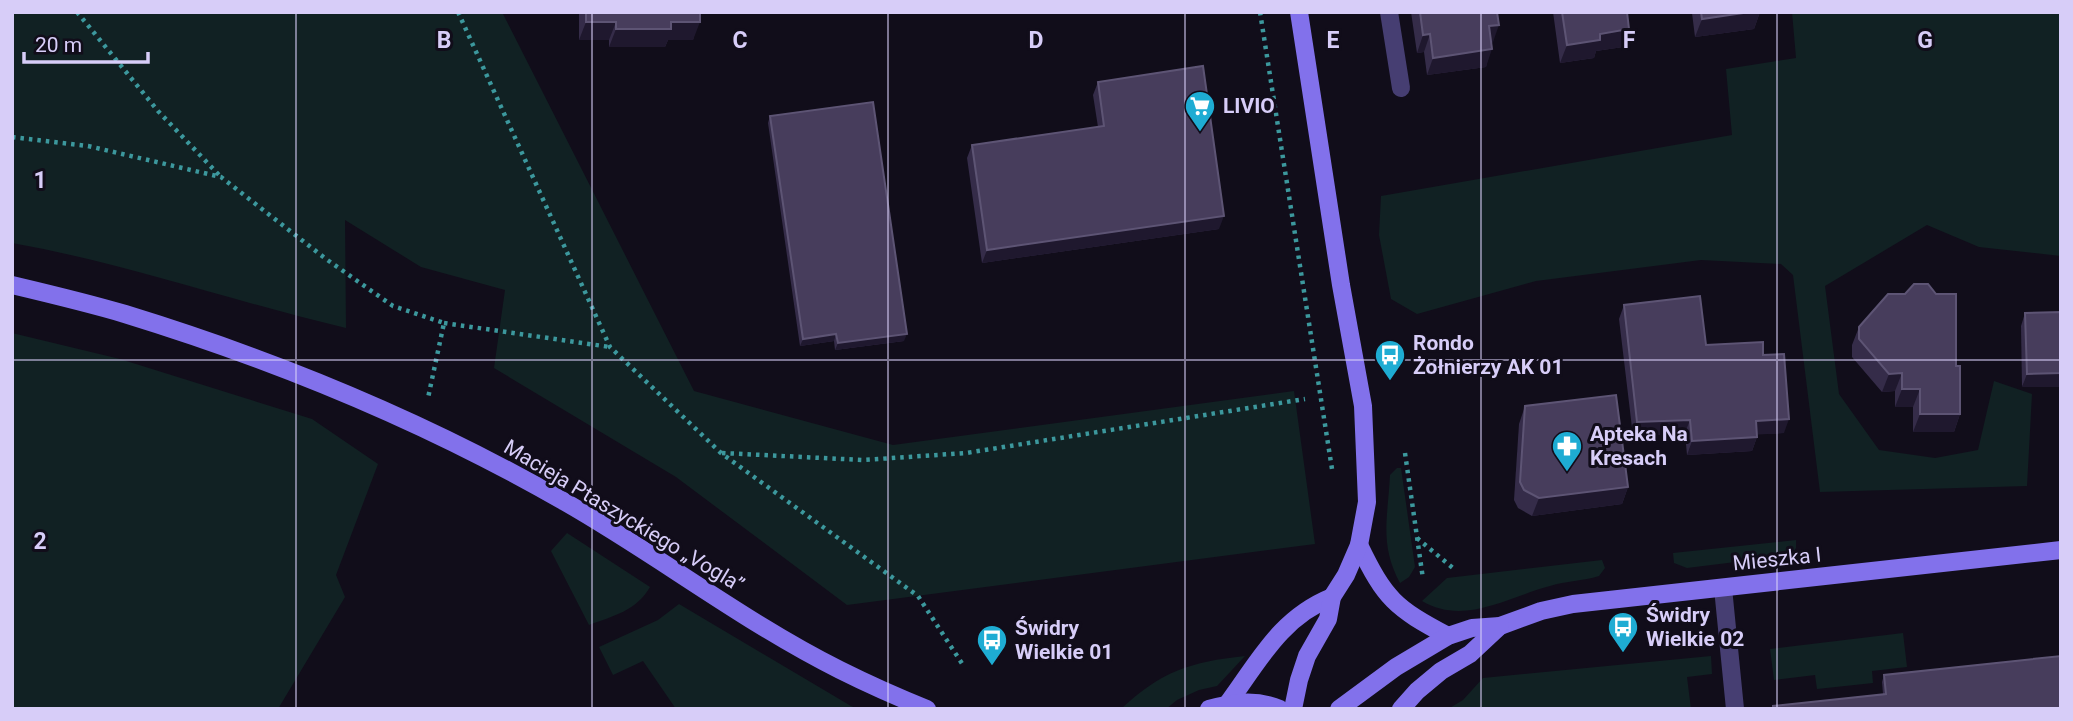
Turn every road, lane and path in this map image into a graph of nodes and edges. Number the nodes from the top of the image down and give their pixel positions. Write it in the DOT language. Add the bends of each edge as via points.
graph roads {
  1 [pos="77,12"];
  2 [pos="458,12"];
  3 [pos="1260,12"];
  4 [pos="1299,12"];
  5 [pos="1389,12"];
  6 [pos="1401,88"];
  7 [pos="12,137"];
  8 [pos="221,177"];
  9 [pos="12,285"];
  10 [pos="444,323"];
  11 [pos="610,347"];
  12 [pos="1305,399"];
  13 [pos="421,428"];
  14 [pos="721,453"];
  15 [pos="1405,453"];
  16 [pos="1333,473"];
  17 [pos="1417,538"];
  18 [pos="1359,545"];
  19 [pos="2061,551"];
  20 [pos="1454,569"];
  21 [pos="1423,579"];
  22 [pos="1723,588"];
  23 [pos="1332,597"];
  24 [pos="1500,626"];
  25 [pos="1448,636"];
  26 [pos="963,665"];
  27 [pos="1227,703"];
  28 [pos="927,709"];
  29 [pos="1209,709"];
  30 [pos="1280,709"];
  31 [pos="1293,709"];
  32 [pos="1339,709"];
  33 [pos="1401,709"];
  34 [pos="1735,709"];
  1 -- 8 [label="path" via="158,111"];
  2 -- 11 [label="path"];
  3 -- 16 [label="path"];
  4 -- 18 [label="street" via="1363,406 1367,502"];
  5 -- 6 [label="lane"];
  7 -- 8 [label="path" via="88,146"];
  8 -- 10 [label="path" via="393,306"];
  9 -- 13 [label="street, Macieja Ptaszyckiego „Vogla”" via="241,352"];
  10 -- 11 [label="path"];
  10 -- 13 [label="path"];
  11 -- 14 [label="path"];
  12 -- 14 [label="path" via="966,453 863,460"];
  13 -- 28 [label="street, Macieja Ptaszyckiego „Vogla”" via="567,503 838,669"];
  14 -- 26 [label="path" via="918,596"];
  15 -- 17 [label="path"];
  17 -- 20 [label="path"];
  17 -- 21 [label="path"];
  18 -- 23 [label="street"];
  18 -- 25 [label="street" via="1395,604"];
  19 -- 22 [label="street, Mieszka I"];
  22 -- 24 [label="street, Mieszka I" via="1573,604"];
  22 -- 34 [label="lane"];
  23 -- 27 [label="street" via="1310,606 1288,625"];
  23 -- 31 [label="street" via="1328,619 1298,680"];
  24 -- 25 [label="street, Mieszka I"];
  24 -- 33 [label="street, Mieszka I" via="1417,691"];
  25 -- 32 [label="street, Mieszka I"];
  27 -- 29 [label="street"];
  27 -- 30 [label="street" via="1245,701"];
}
